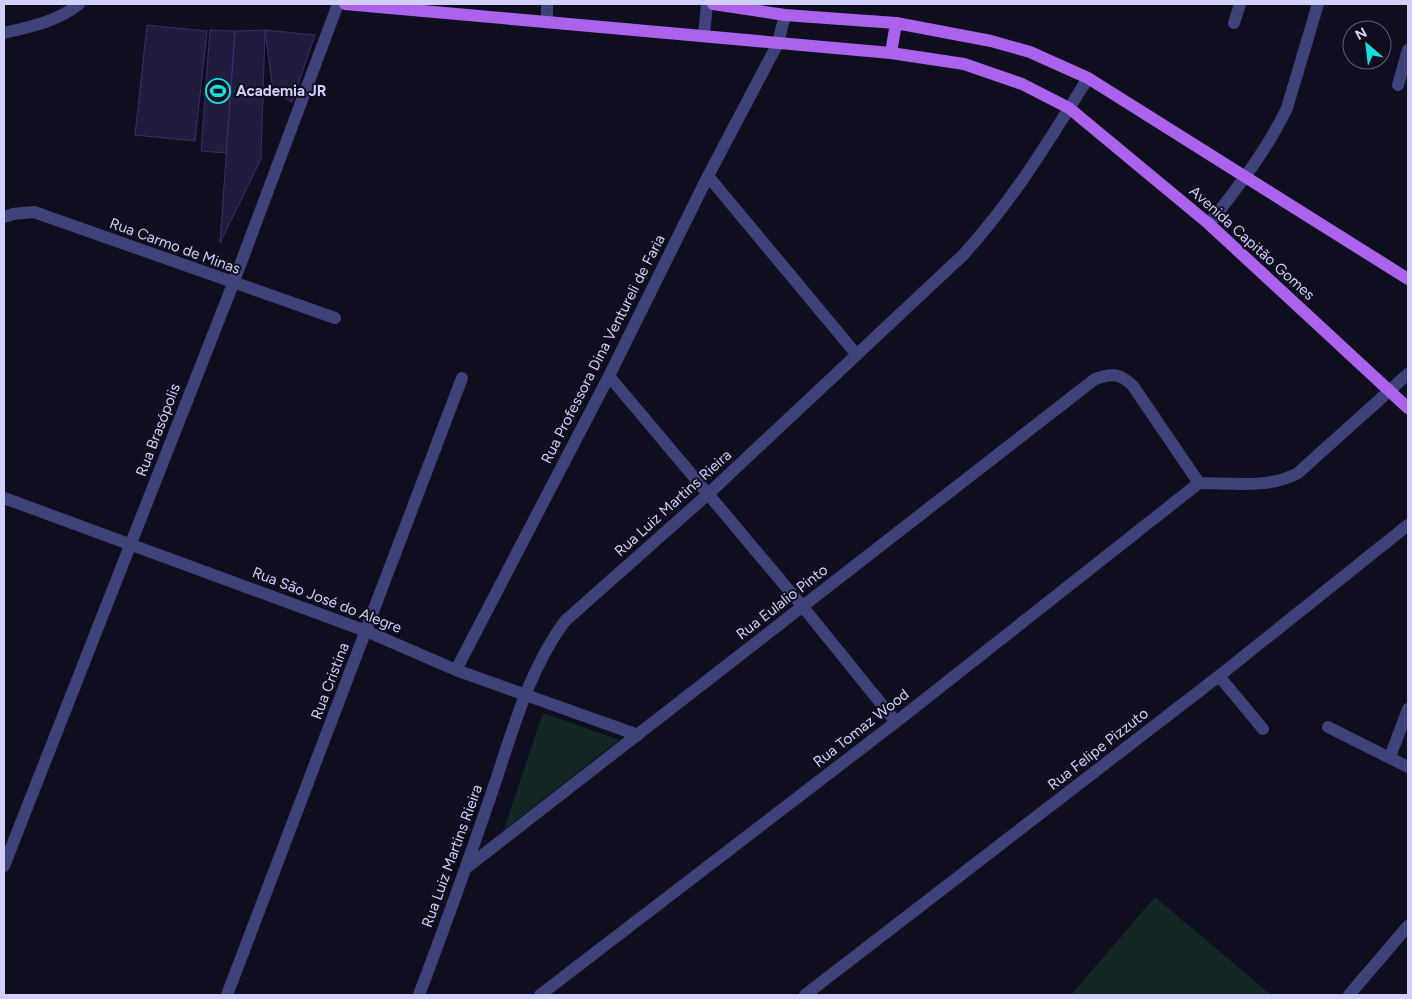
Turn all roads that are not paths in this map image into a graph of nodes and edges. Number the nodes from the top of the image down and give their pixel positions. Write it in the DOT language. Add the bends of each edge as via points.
graph roads {
  1 [pos="79,4"];
  2 [pos="338,4"];
  3 [pos="345,4"];
  4 [pos="548,4"];
  5 [pos="707,4"];
  6 [pos="713,4"];
  7 [pos="1240,4"];
  8 [pos="1318,4"];
  9 [pos="785,15"];
  10 [pos="547,21"];
  11 [pos="896,22"];
  12 [pos="1234,23"];
  13 [pos="4,33"];
  14 [pos="704,35"];
  15 [pos="778,43"];
  16 [pos="1408,50"];
  17 [pos="891,53"];
  18 [pos="1088,78"];
  19 [pos="1398,86"];
  20 [pos="1069,108"];
  21 [pos="708,176"];
  22 [pos="1247,176"];
  23 [pos="4,217"];
  24 [pos="1210,224"];
  25 [pos="1408,279"];
  26 [pos="233,284"];
  27 [pos="335,318"];
  28 [pos="857,354"];
  29 [pos="1408,374"];
  30 [pos="609,376"];
  31 [pos="462,378"];
  32 [pos="1388,392"];
  33 [pos="1408,408"];
  34 [pos="1199,483"];
  35 [pos="707,495"];
  36 [pos="4,498"];
  37 [pos="1408,526"];
  38 [pos="131,544"];
  39 [pos="803,607"];
  40 [pos="366,631"];
  41 [pos="456,670"];
  42 [pos="1219,676"];
  43 [pos="526,693"];
  44 [pos="1408,709"];
  45 [pos="896,722"];
  46 [pos="1328,726"];
  47 [pos="1263,729"];
  48 [pos="638,736"];
  49 [pos="1390,757"];
  50 [pos="1408,767"];
  51 [pos="4,866"];
  52 [pos="466,868"];
  53 [pos="1408,926"];
  54 [pos="226,995"];
  55 [pos="419,995"];
  56 [pos="540,995"];
  57 [pos="805,995"];
  58 [pos="1349,995"];
  1 -- 13 [label="street" via="40,24"];
  2 -- 26 [label="street, Rua Brasópolis"];
  3 -- 10 [label="main road, Avenida Capitão Gomes"];
  4 -- 10 [label="street"];
  5 -- 14 [label="street"];
  6 -- 9 [label="main road"];
  7 -- 12 [label="street"];
  8 -- 22 [label="street" via="1287,108"];
  9 -- 11 [label="main road"];
  9 -- 15 [label="street, Rua Professora Dina Ventureli de Faria"];
  10 -- 14 [label="main road, Avenida Capitão Gomes"];
  11 -- 17 [label="main road"];
  11 -- 18 [label="main road" via="1030,52"];
  14 -- 15 [label="main road, Avenida Capitão Gomes"];
  15 -- 17 [label="main road, Avenida Capitão Gomes"];
  15 -- 21 [label="street, Rua Professora Dina Ventureli de Faria"];
  16 -- 19 [label="street"];
  17 -- 20 [label="main road, Avenida Capitão Gomes" via="964,64 1022,84"];
  18 -- 20 [label="street, Rua Luiz Martins Rieira"];
  18 -- 22 [label="main road"];
  20 -- 24 [label="main road, Avenida Capitão Gomes"];
  20 -- 28 [label="street, Rua Luiz Martins Rieira" via="986,231"];
  21 -- 28 [label="street"];
  21 -- 30 [label="street, Rua Professora Dina Ventureli de Faria"];
  22 -- 24 [label="street"];
  22 -- 25 [label="main road"];
  23 -- 26 [label="street, Rua Carmo de Minas" via="34,212"];
  24 -- 32 [label="main road, Avenida Capitão Gomes"];
  26 -- 27 [label="street, Rua Carmo de Minas"];
  26 -- 38 [label="street, Rua Brasópolis"];
  28 -- 35 [label="street, Rua Luiz Martins Rieira"];
  29 -- 32 [label="street"];
  30 -- 35 [label="street"];
  30 -- 41 [label="street, Rua Professora Dina Ventureli de Faria"];
  31 -- 40 [label="street, Rua Cristina"];
  32 -- 33 [label="main road, Avenida Capitão Gomes"];
  32 -- 34 [label="street" via="1298,473 1286,480 1272,483"];
  34 -- 39 [label="street, Rua Eulalio Pinto" via="1133,386 1122,375 1110,374 1095,379"];
  34 -- 45 [label="street, Rua Tomaz Wood"];
  35 -- 39 [label="street"];
  35 -- 43 [label="street, Rua Luiz Martins Rieira" via="564,621"];
  36 -- 38 [label="street, Rua São José do Alegre"];
  37 -- 42 [label="street, Rua Felipe Pizzuto"];
  38 -- 40 [label="street, Rua São José do Alegre"];
  38 -- 51 [label="street, Rua Brasópolis"];
  39 -- 45 [label="street"];
  39 -- 48 [label="street, Rua Eulalio Pinto"];
  40 -- 41 [label="street, Rua São José do Alegre"];
  40 -- 54 [label="street, Rua Cristina"];
  41 -- 43 [label="street, Rua São José do Alegre"];
  42 -- 47 [label="street"];
  42 -- 57 [label="street, Rua Felipe Pizzuto"];
  43 -- 48 [label="street, Rua São José do Alegre"];
  43 -- 52 [label="street, Rua Luiz Martins Rieira"];
  44 -- 49 [label="street"];
  45 -- 56 [label="street, Rua Tomaz Wood"];
  46 -- 49 [label="street"];
  48 -- 52 [label="street, Rua Eulalio Pinto"];
  49 -- 50 [label="street"];
  52 -- 55 [label="street, Rua Luiz Martins Rieira"];
  53 -- 58 [label="street"];
}
